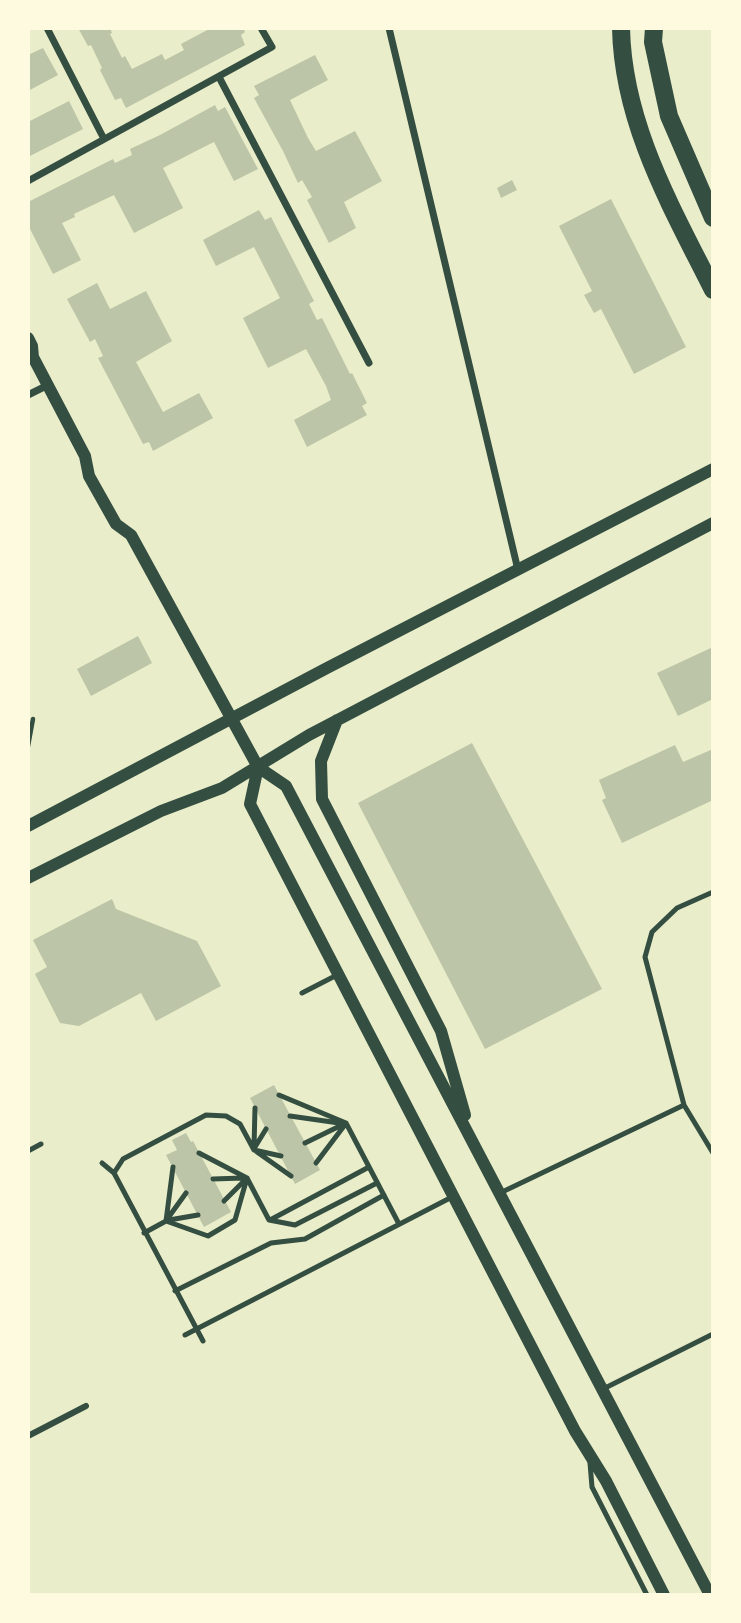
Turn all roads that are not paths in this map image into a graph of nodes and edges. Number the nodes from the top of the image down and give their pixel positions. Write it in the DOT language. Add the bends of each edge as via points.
graph roads {
  1 [pos="47,28"];
  2 [pos="261,28"];
  3 [pos="389,28"];
  4 [pos="621,28"];
  5 [pos="654,28"];
  6 [pos="219,76"];
  7 [pos="104,139"];
  8 [pos="28,181"];
  9 [pos="713,218"];
  10 [pos="713,290"];
  11 [pos="28,338"];
  12 [pos="369,363"];
  13 [pos="48,385"];
  14 [pos="28,395"];
  15 [pos="713,469"];
  16 [pos="713,523"];
  17 [pos="518,570"];
  18 [pos="232,718"];
  19 [pos="337,720"];
  20 [pos="258,767"];
  21 [pos="28,826"];
  22 [pos="28,878"];
  23 [pos="713,892"];
  24 [pos="338,974"];
  25 [pos="302,993"];
  26 [pos="279,1096"];
  27 [pos="684,1105"];
  28 [pos="255,1108"];
  29 [pos="290,1116"];
  30 [pos="346,1124"];
  31 [pos="266,1129"];
  32 [pos="473,1142"];
  33 [pos="305,1143"];
  34 [pos="41,1144"];
  35 [pos="254,1150"];
  36 [pos="28,1151"];
  37 [pos="199,1153"];
  38 [pos="713,1153"];
  39 [pos="281,1156"];
  40 [pos="102,1163"];
  41 [pos="316,1163"];
  42 [pos="173,1167"];
  43 [pos="369,1167"];
  44 [pos="114,1173"];
  45 [pos="291,1176"];
  46 [pos="247,1178"];
  47 [pos="213,1179"];
  48 [pos="377,1183"];
  49 [pos="186,1193"];
  50 [pos="500,1193"];
  51 [pos="384,1195"];
  52 [pos="454,1196"];
  53 [pos="224,1200"];
  54 [pos="198,1215"];
  55 [pos="166,1220"];
  56 [pos="269,1220"];
  57 [pos="399,1224"];
  58 [pos="144,1233"];
  59 [pos="175,1292"];
  60 [pos="196,1330"];
  61 [pos="713,1334"];
  62 [pos="184,1335"];
  63 [pos="203,1341"];
  64 [pos="602,1389"];
  65 [pos="86,1406"];
  66 [pos="28,1436"];
  67 [pos="589,1452"];
  68 [pos="646,1595"];
  69 [pos="664,1595"];
  70 [pos="710,1595"];
  1 -- 7 [label="street"];
  2 -- 6 [label="street" via="272,47"];
  3 -- 17 [label="street"];
  4 -- 10 [label="main road" via="625,75 638,129"];
  5 -- 9 [label="main road" via="669,116"];
  6 -- 7 [label="street"];
  6 -- 12 [label="street"];
  7 -- 8 [label="street"];
  11 -- 13 [label="street"];
  13 -- 14 [label="street"];
  13 -- 18 [label="street" via="85,456 89,476 116,524 131,535"];
  15 -- 17 [label="street"];
  16 -- 19 [label="street"];
  17 -- 18 [label="street"];
  18 -- 20 [label="street"];
  18 -- 21 [label="street"];
  19 -- 20 [label="street"];
  19 -- 32 [label="street" via="321,761 322,799 441,1031"];
  20 -- 22 [label="street"];
  20 -- 24 [label="street" via="250,804"];
  20 -- 32 [label="street" via="286,786"];
  23 -- 27 [label="lane" via="677,908 652,932 645,957"];
  24 -- 25 [label="lane"];
  24 -- 52 [label="street"];
  26 -- 30 [label="lane"];
  27 -- 38 [label="lane"];
  27 -- 50 [label="lane"];
  28 -- 35 [label="lane"];
  29 -- 30 [label="lane"];
  30 -- 33 [label="lane"];
  30 -- 41 [label="lane"];
  30 -- 43 [label="lane"];
  31 -- 35 [label="lane"];
  32 -- 50 [label="street"];
  34 -- 36 [label="lane"];
  35 -- 39 [label="lane"];
  35 -- 44 [label="lane" via="240,1124 226,1116 206,1115 123,1159"];
  35 -- 45 [label="lane"];
  37 -- 46 [label="lane"];
  40 -- 44 [label="lane"];
  42 -- 55 [label="lane"];
  43 -- 48 [label="lane"];
  43 -- 56 [label="lane"];
  44 -- 58 [label="lane"];
  46 -- 47 [label="lane"];
  46 -- 53 [label="lane"];
  46 -- 55 [label="lane" via="235,1220 208,1236"];
  46 -- 56 [label="lane"];
  48 -- 51 [label="lane"];
  48 -- 56 [label="lane" via="295,1225"];
  49 -- 55 [label="lane"];
  50 -- 64 [label="street"];
  51 -- 57 [label="lane"];
  51 -- 59 [label="lane" via="305,1238 271,1243"];
  52 -- 57 [label="lane"];
  52 -- 67 [label="street"];
  54 -- 55 [label="lane"];
  55 -- 58 [label="lane"];
  57 -- 60 [label="lane"];
  58 -- 59 [label="lane"];
  59 -- 60 [label="lane"];
  60 -- 62 [label="lane"];
  60 -- 63 [label="lane"];
  61 -- 64 [label="lane"];
  64 -- 70 [label="street"];
  65 -- 66 [label="street"];
  67 -- 68 [label="lane" via="592,1488"];
  67 -- 69 [label="street"];
}
